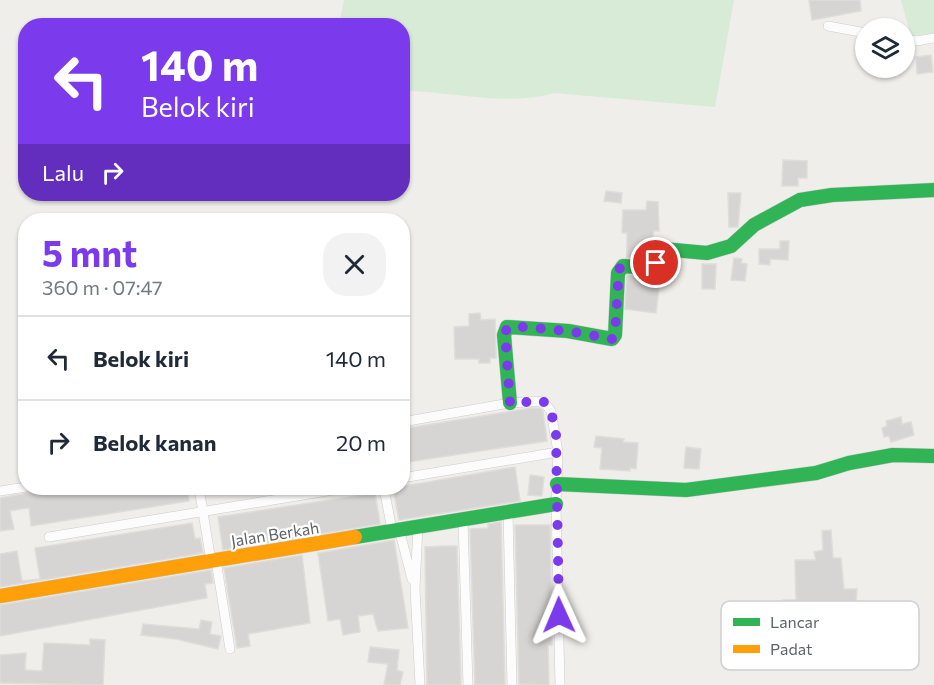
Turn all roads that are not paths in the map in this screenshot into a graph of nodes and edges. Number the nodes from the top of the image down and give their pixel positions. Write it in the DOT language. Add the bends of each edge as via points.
graph roads {
  1 [pos="828,26"];
  2 [pos="855,31"];
  3 [pos="934,38"];
  4 [pos="915,41"];
  5 [pos="934,190"];
  6 [pos="510,403"];
  7 [pos="410,421"];
  8 [pos="558,452"];
  9 [pos="934,456"];
  10 [pos="410,477"];
  11 [pos="557,484"];
  12 [pos="18,488"];
  13 [pos="0,491"];
  14 [pos="200,495"];
  15 [pos="303,495"];
  16 [pos="386,495"];
  17 [pos="556,504"];
  18 [pos="202,512"];
  19 [pos="508,513"];
  20 [pos="463,520"];
  21 [pos="418,525"];
  22 [pos="396,529"];
  23 [pos="49,537"];
  24 [pos="213,561"];
  25 [pos="415,589"];
  26 [pos="0,596"];
  27 [pos="230,649"];
  28 [pos="420,685"];
  29 [pos="468,685"];
  30 [pos="512,685"];
  31 [pos="560,685"];
  1 -- 2 [label="street"];
  3 -- 4 [label="street"];
  5 -- 6 [label="street" via="800,200 754,225 730,246 707,253 663,249 656,255 653,268 623,266 618,273 612,339 507,327 504,335"];
  6 -- 7 [label="street"];
  6 -- 8 [label="street" via="547,404"];
  8 -- 10 [label="street"];
  8 -- 11 [label="street"];
  9 -- 11 [label="street" via="893,455 816,473 686,490"];
  11 -- 17 [label="street"];
  12 -- 13 [label="street"];
  14 -- 18 [label="street"];
  15 -- 18 [label="street"];
  16 -- 22 [label="street"];
  17 -- 19 [label="street, Jalan Berkah"];
  17 -- 31 [label="street"];
  18 -- 23 [label="street"];
  18 -- 24 [label="street"];
  19 -- 20 [label="street, Jalan Berkah"];
  19 -- 30 [label="street"];
  20 -- 21 [label="street, Jalan Berkah"];
  20 -- 29 [label="street"];
  21 -- 22 [label="street, Jalan Berkah"];
  21 -- 25 [label="street"];
  22 -- 24 [label="street, Jalan Berkah"];
  22 -- 25 [label="street"];
  24 -- 26 [label="street, Jalan Berkah"];
  24 -- 27 [label="street"];
  25 -- 28 [label="street"];
}
